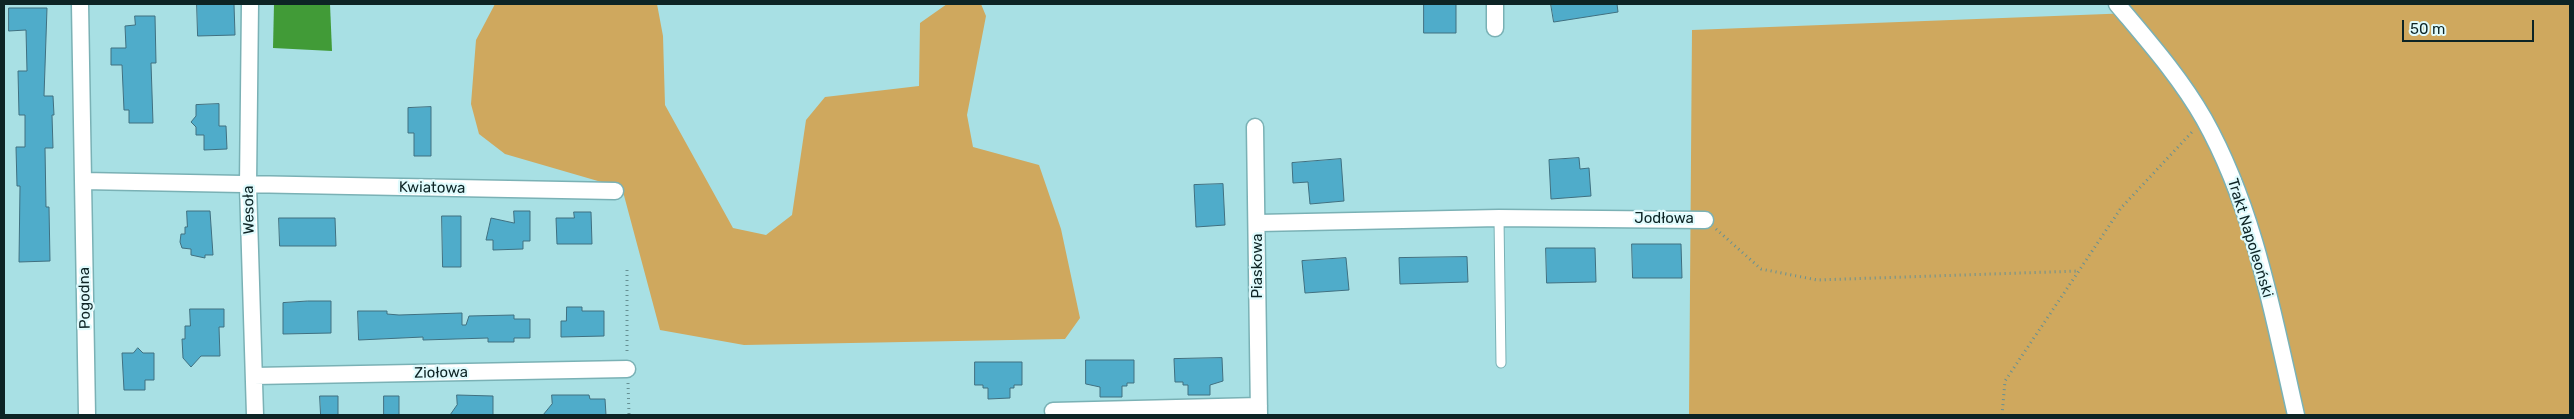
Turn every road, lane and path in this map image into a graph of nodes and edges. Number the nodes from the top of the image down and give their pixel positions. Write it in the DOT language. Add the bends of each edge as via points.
graph roads {
  1 [pos="80,4"];
  2 [pos="250,4"];
  3 [pos="1494,4"];
  4 [pos="2117,4"];
  5 [pos="1495,28"];
  6 [pos="1255,127"];
  7 [pos="2198,138"];
  8 [pos="83,181"];
  9 [pos="248,185"];
  10 [pos="615,191"];
  11 [pos="1499,218"];
  12 [pos="1705,220"];
  13 [pos="1258,223"];
  14 [pos="627,270"];
  15 [pos="2079,271"];
  16 [pos="1501,363"];
  17 [pos="627,369"];
  18 [pos="254,376"];
  19 [pos="1052,411"];
  20 [pos="1259,411"];
  21 [pos="87,415"];
  22 [pos="256,415"];
  23 [pos="629,415"];
  24 [pos="2002,415"];
  25 [pos="2296,415"];
  1 -- 8 [label="street, Pogodna"];
  2 -- 9 [label="street, Wesoła"];
  3 -- 5 [label="street"];
  4 -- 25 [label="street, Trakt Napoleoński" via="2173,72 2204,118 2236,184 2260,264"];
  6 -- 13 [label="street, Piaskowa"];
  7 -- 15 [label="path" via="2194,129 2121,208"];
  8 -- 9 [label="street"];
  8 -- 21 [label="street, Pogodna"];
  9 -- 10 [label="street, Kwiatowa"];
  9 -- 18 [label="street, Wesoła"];
  11 -- 12 [label="street, Jodłowa"];
  11 -- 13 [label="street, Jodłowa"];
  11 -- 16 [label="lane"];
  12 -- 15 [label="path, Jodłowa" via="1761,269 1817,280"];
  13 -- 20 [label="street, Piaskowa"];
  14 -- 17 [label="path"];
  15 -- 24 [label="path" via="2005,381"];
  17 -- 18 [label="street, Ziołowa"];
  17 -- 23 [label="path"];
  18 -- 22 [label="street, Wesoła"];
  19 -- 20 [label="street, Piaskowa"];
}
